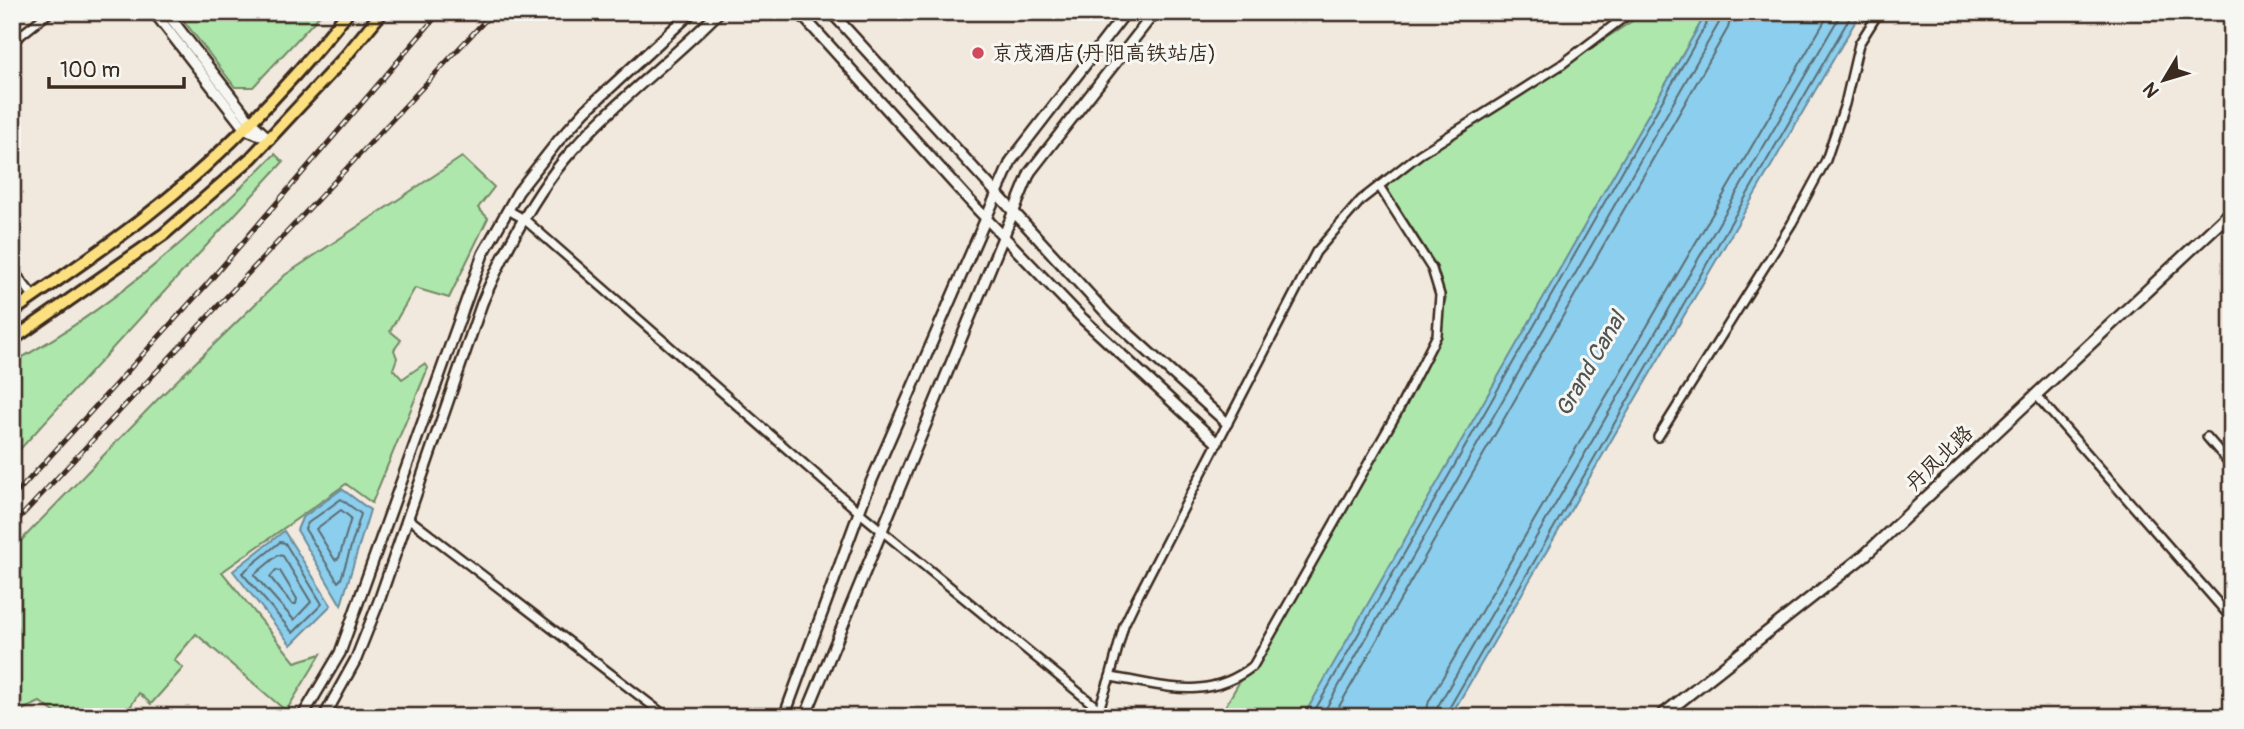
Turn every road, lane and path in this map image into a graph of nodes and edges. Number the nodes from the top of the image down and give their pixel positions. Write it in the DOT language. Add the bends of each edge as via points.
graph roads {
  1 [pos="50,12"];
  2 [pos="154,12"];
  3 [pos="166,12"];
  4 [pos="348,12"];
  5 [pos="382,12"];
  6 [pos="692,12"];
  7 [pos="719,12"];
  8 [pos="799,12"];
  9 [pos="831,12"];
  10 [pos="1126,12"];
  11 [pos="1155,12"];
  12 [pos="1632,12"];
  13 [pos="1879,12"];
  14 [pos="12,42"];
  15 [pos="248,125"];
  16 [pos="270,139"];
  17 [pos="1379,186"];
  18 [pos="996,194"];
  19 [pos="508,210"];
  20 [pos="1012,211"];
  21 [pos="2232,211"];
  22 [pos="524,219"];
  23 [pos="986,219"];
  24 [pos="1002,235"];
  25 [pos="12,269"];
  26 [pos="34,297"];
  27 [pos="12,312"];
  28 [pos="12,340"];
  29 [pos="2035,394"];
  30 [pos="1227,423"];
  31 [pos="1658,437"];
  32 [pos="2207,437"];
  33 [pos="1217,443"];
  34 [pos="2232,466"];
  35 [pos="859,512"];
  36 [pos="408,518"];
  37 [pos="882,530"];
  38 [pos="2232,619"];
  39 [pos="1110,677"];
  40 [pos="1100,714"];
  41 [pos="302,717"];
  42 [pos="324,717"];
  43 [pos="667,717"];
  44 [pos="784,717"];
  45 [pos="806,717"];
  46 [pos="1660,717"];
  1 -- 14 [label="street"];
  2 -- 15 [label="street"];
  3 -- 15 [label="street"];
  4 -- 15 [label="main road"];
  5 -- 16 [label="main road"];
  6 -- 19 [label="street" via="585,111"];
  7 -- 22 [label="street" via="566,158"];
  8 -- 23 [label="street"];
  9 -- 18 [label="street"];
  10 -- 18 [label="street" via="1011,161"];
  11 -- 20 [label="street" via="1030,172"];
  12 -- 17 [label="street"];
  13 -- 31 [label="street" via="1858,44 1826,160 1793,223"];
  15 -- 16 [label="street"];
  15 -- 26 [label="main road" via="147,216"];
  16 -- 28 [label="main road" via="164,234"];
  17 -- 30 [label="street" via="1316,252"];
  17 -- 39 [label="street" via="1432,269 1440,295 1437,335 1412,385 1253,666 1220,686 1200,689"];
  18 -- 20 [label="street"];
  18 -- 23 [label="street"];
  19 -- 22 [label="street"];
  19 -- 41 [label="street" via="483,254 340,653"];
  20 -- 24 [label="street"];
  20 -- 30 [label="street" via="1109,316"];
  21 -- 29 [label="main road, 丹凤北路"];
  22 -- 35 [label="street"];
  22 -- 36 [label="street" via="482,303"];
  23 -- 24 [label="street"];
  23 -- 35 [label="street"];
  24 -- 33 [label="street" via="1083,319"];
  24 -- 37 [label="street"];
  25 -- 26 [label="street"];
  26 -- 27 [label="main road"];
  29 -- 38 [label="street"];
  29 -- 46 [label="main road, 丹凤北路" via="1866,555"];
  30 -- 33 [label="street"];
  32 -- 34 [label="street"];
  33 -- 39 [label="street" via="1124,625"];
  35 -- 37 [label="street"];
  35 -- 44 [label="street"];
  36 -- 42 [label="street" via="356,659"];
  36 -- 43 [label="street"];
  37 -- 40 [label="street"];
  37 -- 45 [label="street"];
  39 -- 40 [label="street"];
}
